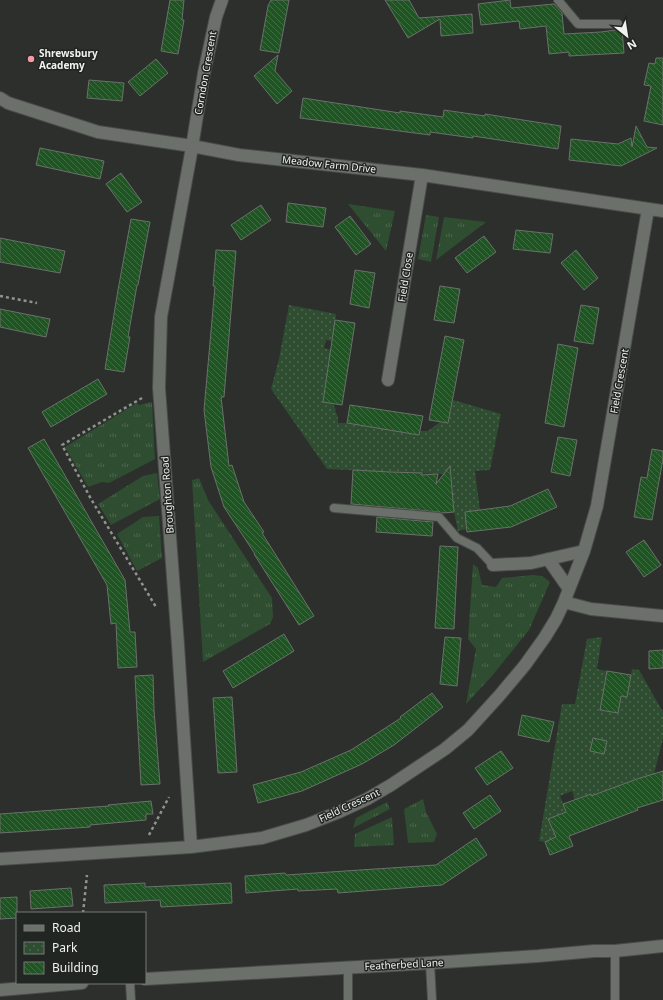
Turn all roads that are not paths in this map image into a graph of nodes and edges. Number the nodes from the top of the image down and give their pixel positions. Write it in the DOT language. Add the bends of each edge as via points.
graph roads {
  1 [pos="222,0"];
  2 [pos="558,0"];
  3 [pos="618,24"];
  4 [pos="0,98"];
  5 [pos="192,146"];
  6 [pos="422,175"];
  7 [pos="648,209"];
  8 [pos="663,211"];
  9 [pos="388,380"];
  10 [pos="334,508"];
  11 [pos="584,551"];
  12 [pos="548,559"];
  13 [pos="493,565"];
  14 [pos="569,589"];
  15 [pos="564,602"];
  16 [pos="663,616"];
  17 [pos="191,847"];
  18 [pos="0,859"];
  19 [pos="663,946"];
  20 [pos="615,951"];
  21 [pos="430,963"];
  22 [pos="348,968"];
  23 [pos="146,979"];
  24 [pos="70,984"];
  25 [pos="130,984"];
  26 [pos="0,990"];
  27 [pos="131,1000"];
  28 [pos="348,1000"];
  29 [pos="432,1000"];
  30 [pos="615,1000"];
  1 -- 5 [label="street, Corndon Crescent" via="203,79"];
  2 -- 3 [label="lane" via="578,24"];
  4 -- 5 [label="street, Meadow Farm Drive" via="8,103 98,132"];
  5 -- 6 [label="street, Meadow Farm Drive" via="239,155"];
  5 -- 17 [label="street, Broughton Road" via="161,318 159,388"];
  6 -- 7 [label="street, Meadow Farm Drive"];
  6 -- 9 [label="street, Field Close"];
  7 -- 8 [label="street, Meadow Farm Drive"];
  7 -- 11 [label="street, Field Crescent" via="597,506"];
  10 -- 13 [label="lane" via="439,517 457,538 477,548"];
  11 -- 12 [label="street"];
  11 -- 14 [label="street, Field Crescent"];
  12 -- 13 [label="street" via="531,563"];
  12 -- 14 [label="street"];
  14 -- 15 [label="street, Field Crescent"];
  15 -- 16 [label="street" via="591,609"];
  15 -- 17 [label="street, Field Crescent" via="545,637 499,696 468,730 417,769 367,799 306,825 262,838"];
  17 -- 18 [label="street, Field Crescent"];
  19 -- 20 [label="street, Featherbed Lane"];
  20 -- 21 [label="street, Featherbed Lane"];
  20 -- 30 [label="lane"];
  21 -- 22 [label="street, Featherbed Lane"];
  21 -- 29 [label="lane"];
  22 -- 23 [label="street, Featherbed Lane"];
  22 -- 28 [label="lane"];
  24 -- 26 [label="street"];
  25 -- 27 [label="lane"];
}
